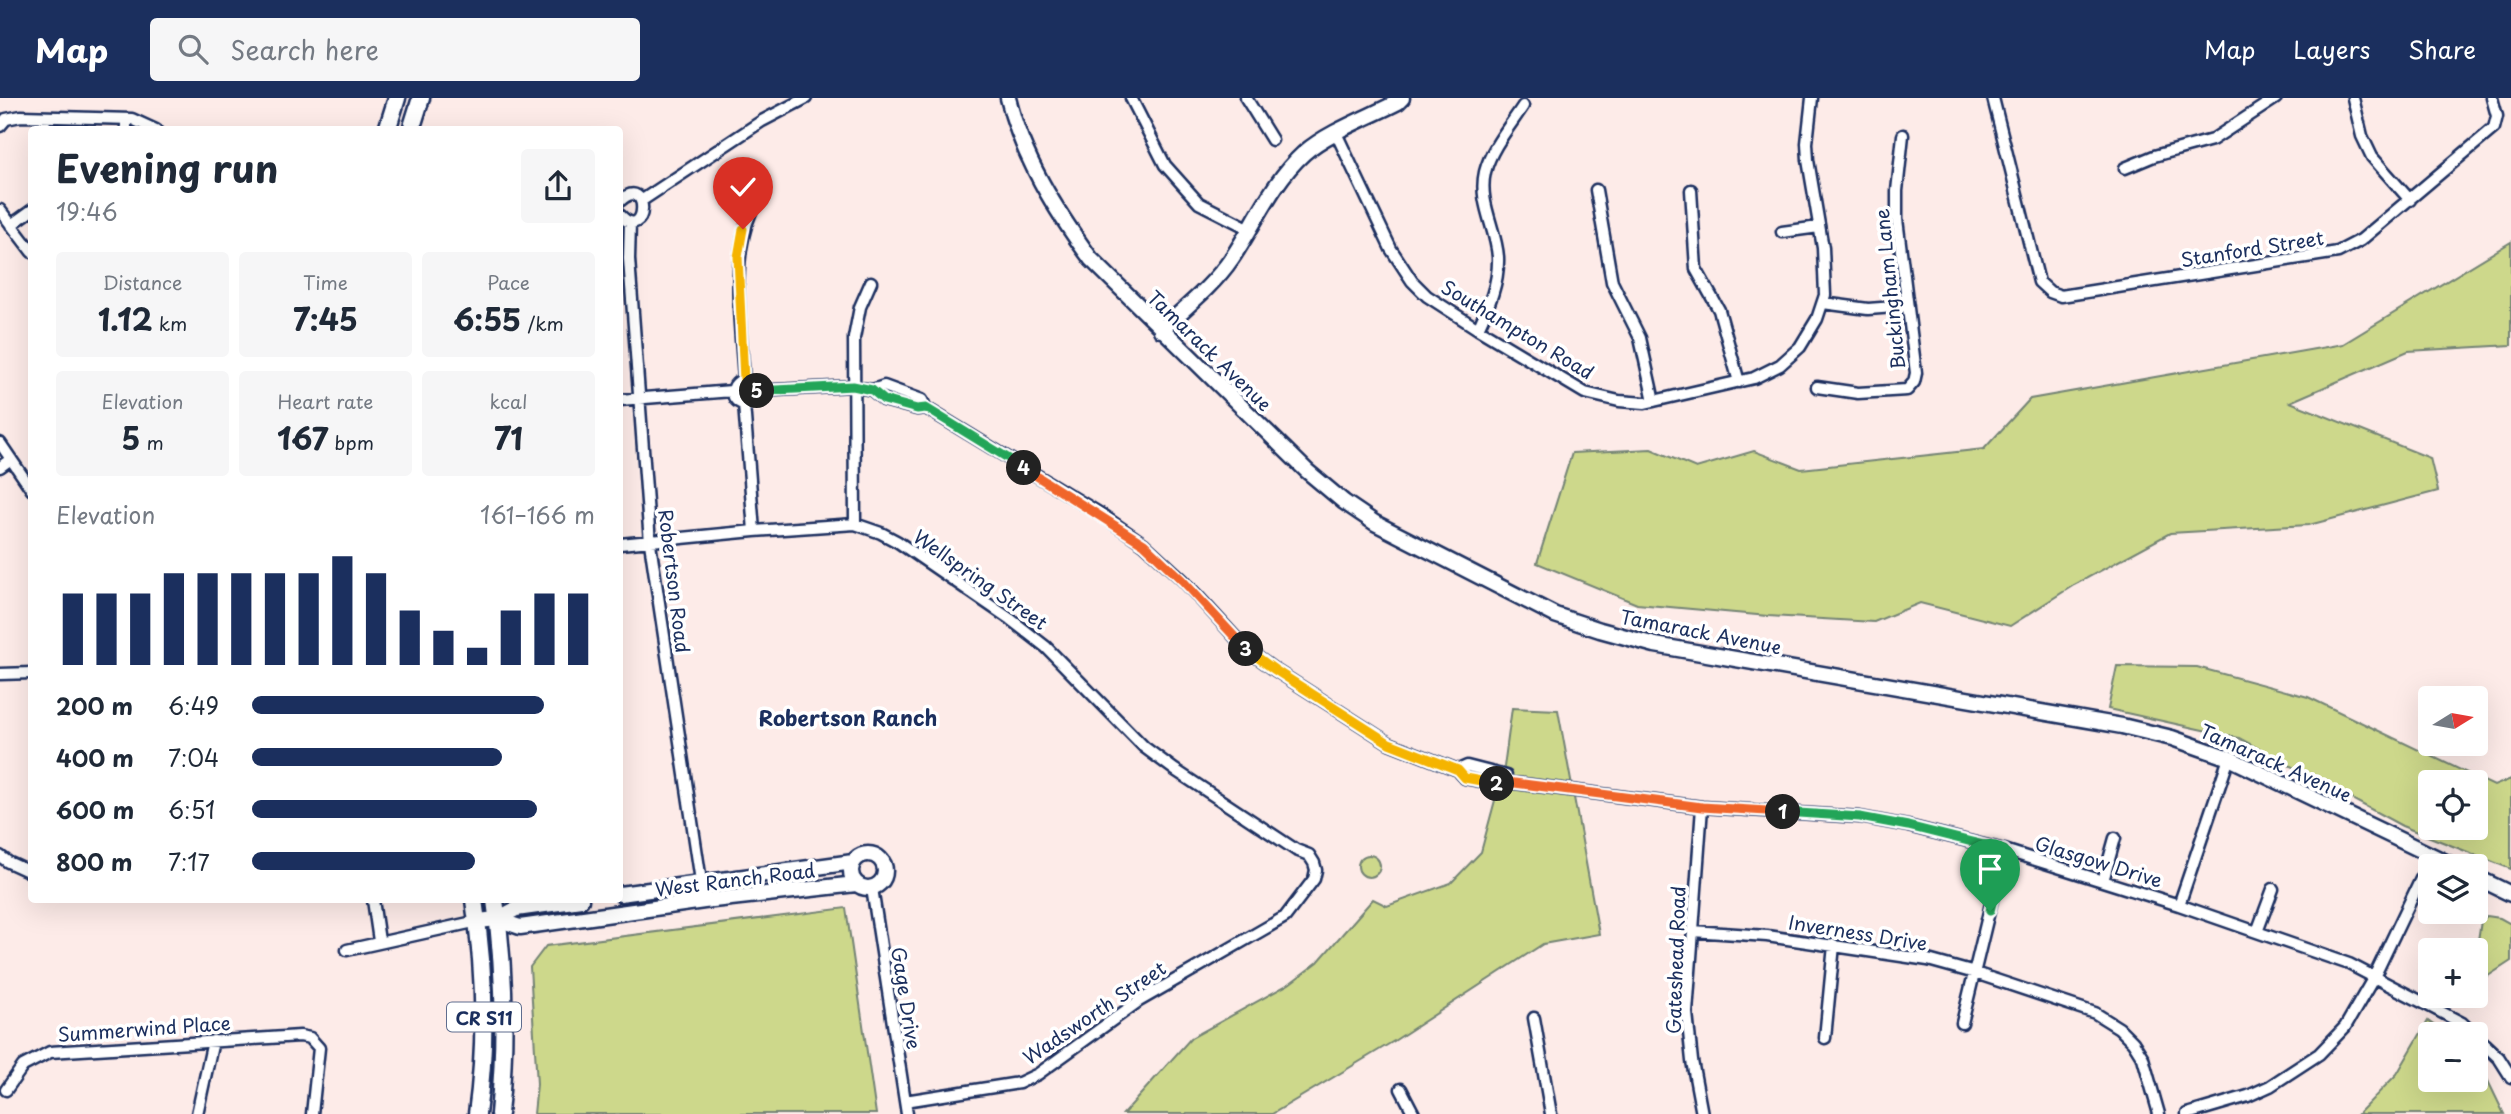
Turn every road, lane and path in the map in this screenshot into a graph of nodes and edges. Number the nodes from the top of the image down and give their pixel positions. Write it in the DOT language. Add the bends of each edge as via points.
graph roads {
  1 [pos="397,98"];
  2 [pos="421,98"];
  3 [pos="806,98"];
  4 [pos="1008,98"];
  5 [pos="1130,98"];
  6 [pos="1246,98"];
  7 [pos="1402,98"];
  8 [pos="1812,98"];
  9 [pos="1993,98"];
  10 [pos="2276,98"];
  11 [pos="2353,98"];
  12 [pos="2492,98"];
  13 [pos="1524,106"];
  14 [pos="45,117"];
  15 [pos="126,124"];
  16 [pos="0,126"];
  17 [pos="44,126"];
  18 [pos="149,126"];
  19 [pos="388,126"];
  20 [pos="412,126"];
  21 [pos="1336,133"];
  22 [pos="1903,135"];
  23 [pos="1272,140"];
  24 [pos="2125,168"];
  25 [pos="1596,190"];
  26 [pos="1692,190"];
  27 [pos="623,199"];
  28 [pos="2410,200"];
  29 [pos="641,201"];
  30 [pos="0,210"];
  31 [pos="751,212"];
  32 [pos="28,213"];
  33 [pos="623,217"];
  34 [pos="630,222"];
  35 [pos="11,225"];
  36 [pos="1819,227"];
  37 [pos="1250,229"];
  38 [pos="1782,232"];
  39 [pos="28,247"];
  40 [pos="871,282"];
  41 [pos="1823,303"];
  42 [pos="1908,306"];
  43 [pos="1161,330"];
  44 [pos="1478,330"];
  45 [pos="744,380"];
  46 [pos="1740,382"];
  47 [pos="853,386"];
  48 [pos="1817,387"];
  49 [pos="732,391"];
  50 [pos="756,391"];
  51 [pos="638,398"];
  52 [pos="623,400"];
  53 [pos="1654,401"];
  54 [pos="744,404"];
  55 [pos="0,443"];
  56 [pos="11,459"];
  57 [pos="0,467"];
  58 [pos="28,484"];
  59 [pos="855,524"];
  60 [pos="754,531"];
  61 [pos="650,543"];
  62 [pos="623,544"];
  63 [pos="28,673"];
  64 [pos="0,674"];
  65 [pos="2229,758"];
  66 [pos="1702,807"];
  67 [pos="2115,838"];
  68 [pos="2004,850"];
  69 [pos="2428,854"];
  70 [pos="0,856"];
  71 [pos="853,862"];
  72 [pos="28,871"];
  73 [pos="1314,879"];
  74 [pos="2103,881"];
  75 [pos="701,882"];
  76 [pos="2488,883"];
  77 [pos="856,884"];
  78 [pos="2418,885"];
  79 [pos="872,888"];
  80 [pos="2273,889"];
  81 [pos="623,894"];
  82 [pos="2511,894"];
  83 [pos="704,901"];
  84 [pos="373,903"];
  85 [pos="475,903"];
  86 [pos="495,903"];
  87 [pos="559,903"];
  88 [pos="2179,905"];
  89 [pos="498,919"];
  90 [pos="478,921"];
  91 [pos="1692,930"];
  92 [pos="2258,932"];
  93 [pos="379,941"];
  94 [pos="1834,945"];
  95 [pos="347,950"];
  96 [pos="1975,973"];
  97 [pos="2374,977"];
  98 [pos="1534,1018"];
  99 [pos="1962,1023"];
  100 [pos="1825,1038"];
  101 [pos="213,1041"];
  102 [pos="2511,1077"];
  103 [pos="1401,1089"];
  104 [pos="6,1090"];
  105 [pos="905,1101"];
  106 [pos="197,1114"];
  107 [pos="312,1114"];
  108 [pos="477,1114"];
  109 [pos="499,1114"];
  110 [pos="907,1114"];
  111 [pos="1414,1114"];
  112 [pos="1552,1114"];
  113 [pos="1702,1114"];
  114 [pos="2160,1114"];
  115 [pos="2188,1114"];
  1 -- 19 [label="main road"];
  2 -- 20 [label="main road"];
  3 -- 29 [label="street" via="762,121"];
  4 -- 43 [label="main road, Tamarack Avenue" via="1040,181 1065,223 1091,259"];
  5 -- 37 [label="street" via="1166,165 1199,203"];
  6 -- 23 [label="street"];
  7 -- 21 [label="main road"];
  8 -- 36 [label="street, Southampton Road" via="1807,143"];
  9 -- 28 [label="street, Stanford Street" via="2039,282 2061,296 2338,252 2361,240"];
  10 -- 24 [label="street" via="2212,140"];
  11 -- 28 [label="street" via="2372,156"];
  12 -- 28 [label="street, Stanford Street" via="2494,128"];
  13 -- 44 [label="street" via="1485,172 1483,202 1498,256 1497,280"];
  14 -- 15 [label="street"];
  14 -- 16 [label="street" via="12,116"];
  14 -- 17 [label="street"];
  15 -- 18 [label="street" via="140,121"];
  21 -- 37 [label="main road" via="1316,143 1279,179"];
  21 -- 44 [label="street, Southampton Road" via="1391,249 1412,281"];
  22 -- 42 [label="street, Buckingham Lane" via="1897,219"];
  25 -- 53 [label="street" via="1612,282 1640,338"];
  26 -- 46 [label="street" via="1696,269 1719,310"];
  27 -- 29 [label="street" via="630,195"];
  29 -- 34 [label="street" via="643,214"];
  30 -- 35 [label="street"];
  31 -- 45 [label="street" via="738,257"];
  32 -- 35 [label="street"];
  33 -- 34 [label="street"];
  34 -- 51 [label="street, Robertson Road"];
  35 -- 39 [label="street"];
  36 -- 38 [label="street"];
  36 -- 41 [label="street, Southampton Road"];
  37 -- 43 [label="main road" via="1207,288"];
  40 -- 47 [label="street" via="853,338"];
  41 -- 42 [label="street" via="1868,309"];
  41 -- 46 [label="street, Southampton Road" via="1800,347 1780,365"];
  42 -- 48 [label="street, Buckingham Lane" via="1916,373 1907,390 1858,393"];
  43 -- 65 [label="main road, Tamarack Avenue" via="1344,502 1375,523 1555,615 1655,645 2122,726"];
  44 -- 53 [label="street, Southampton Road" via="1585,393 1619,401"];
  45 -- 49 [label="street"];
  45 -- 50 [label="street" via="753,383"];
  46 -- 53 [label="street, Southampton Road"];
  47 -- 50 [label="street, Glasgow Drive"];
  47 -- 59 [label="street"];
  47 -- 66 [label="street, Glasgow Drive" via="872,390 884,386 901,398 922,400 926,408 1102,515 1144,544 1246,649 1389,743 1458,770 1470,767 1506,776 1507,782"];
  49 -- 51 [label="street"];
  49 -- 54 [label="street"];
  50 -- 54 [label="street" via="752,401"];
  51 -- 52 [label="street"];
  51 -- 61 [label="street, Robertson Road"];
  54 -- 60 [label="street"];
  55 -- 56 [label="street"];
  56 -- 57 [label="street"];
  56 -- 58 [label="street"];
  59 -- 60 [label="street, Wellspring Street"];
  59 -- 73 [label="street, Wellspring Street" via="898,542 1010,619 1046,647 1144,747 1309,855"];
  60 -- 61 [label="street, Wellspring Street"];
  61 -- 62 [label="street, Wellspring Street"];
  61 -- 75 [label="street, Robertson Road"];
  63 -- 64 [label="street"];
  65 -- 69 [label="main road, Tamarack Avenue"];
  65 -- 88 [label="street"];
  66 -- 68 [label="street, Glasgow Drive" via="1860,817"];
  66 -- 91 [label="street, Gateshead Road"];
  67 -- 74 [label="street"];
  68 -- 74 [label="street, Glasgow Drive"];
  68 -- 96 [label="street"];
  70 -- 72 [label="street"];
  71 -- 75 [label="main road, West Ranch Road"];
  71 -- 77 [label="main road" via="851,874"];
  71 -- 79 [label="main road" via="867,853 882,861 885,877"];
  73 -- 105 [label="street, Wadsworth Street" via="1285,917 1139,1000 1038,1074 1019,1083"];
  74 -- 88 [label="street, Glasgow Drive"];
  75 -- 81 [label="main road, West Ranch Road"];
  75 -- 83 [label="street, Robertson Road"];
  76 -- 82 [label="main road"];
  77 -- 79 [label="main road"];
  77 -- 83 [label="main road, West Ranch Road"];
  78 -- 97 [label="street"];
  79 -- 105 [label="street, Gage Drive"];
  80 -- 92 [label="street"];
  83 -- 89 [label="main road, West Ranch Road" via="520,927"];
  84 -- 93 [label="street"];
  85 -- 90 [label="main road, CR S11"];
  86 -- 89 [label="main road, CR S11"];
  87 -- 89 [label="main road" via="516,909"];
  88 -- 92 [label="street, Glasgow Drive"];
  89 -- 90 [label="main road"];
  89 -- 109 [label="main road, CR S11" via="503,1071"];
  90 -- 93 [label="street"];
  90 -- 108 [label="main road, CR S11" via="484,1018"];
  91 -- 94 [label="street, Inverness Drive"];
  91 -- 113 [label="street, Gateshead Road" via="1687,1013"];
  92 -- 97 [label="street, Glasgow Drive"];
  93 -- 95 [label="street"];
  94 -- 96 [label="street, Inverness Drive" via="1928,960"];
  94 -- 100 [label="street"];
  96 -- 99 [label="street"];
  96 -- 114 [label="street, Inverness Drive" via="2095,1013 2119,1027 2143,1058"];
  97 -- 102 [label="street, Glasgow Drive" via="2462,1023 2499,1058"];
  97 -- 115 [label="street" via="2345,1027 2319,1054 2270,1086"];
  98 -- 112 [label="street"];
  101 -- 104 [label="street, Summerwind Place" via="50,1052 23,1066"];
  101 -- 106 [label="street"];
  101 -- 107 [label="street, Summerwind Place" via="310,1038 319,1048"];
  103 -- 111 [label="street"];
  105 -- 110 [label="street, Gage Drive"];
}
